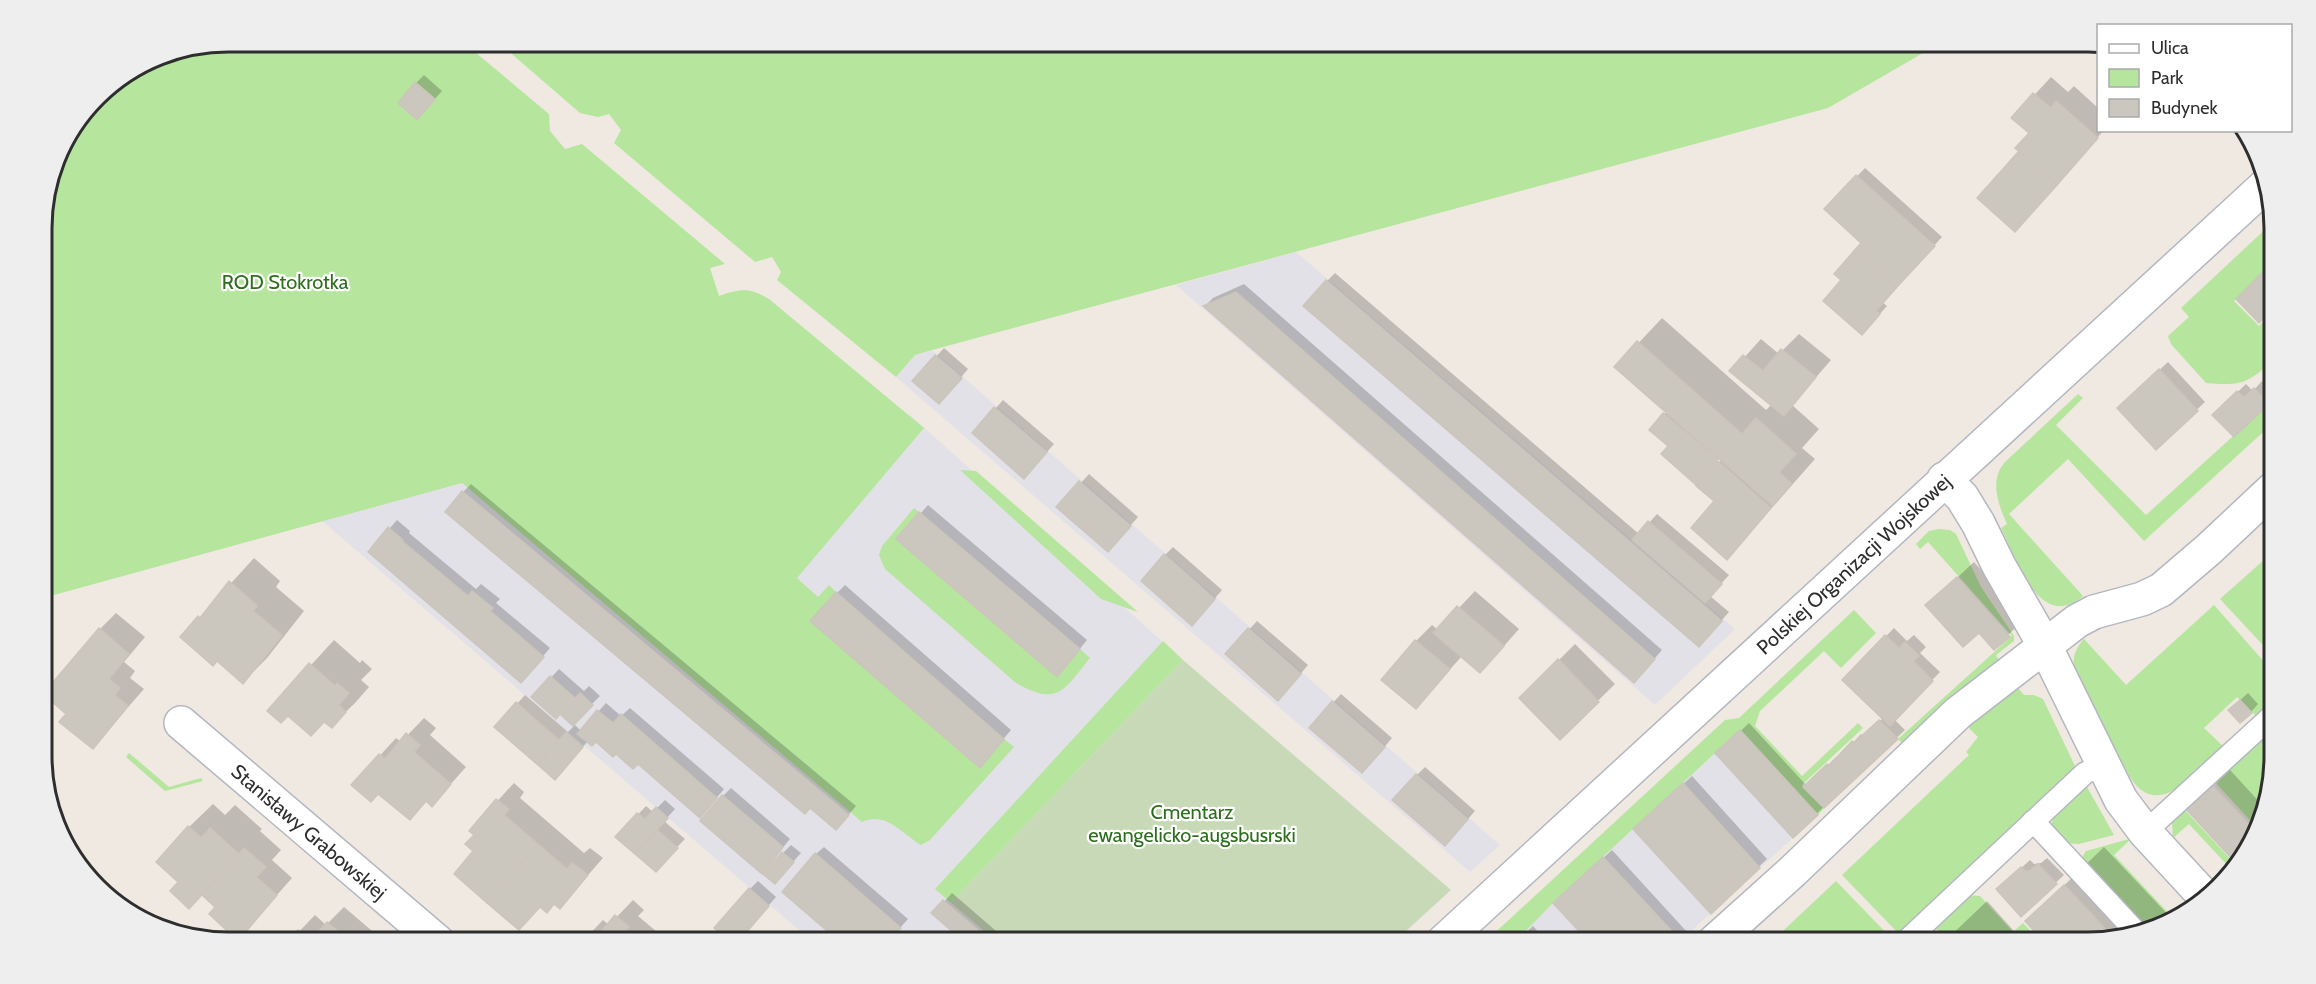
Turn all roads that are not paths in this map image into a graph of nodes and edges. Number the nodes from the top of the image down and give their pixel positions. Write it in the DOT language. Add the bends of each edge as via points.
graph roads {
  1 [pos="2259,191"];
  2 [pos="1944,479"];
  3 [pos="2264,497"];
  4 [pos="2045,646"];
  5 [pos="181,723"];
  6 [pos="2264,723"];
  7 [pos="2103,765"];
  8 [pos="2033,821"];
  9 [pos="2145,832"];
  10 [pos="2199,891"];
  11 [pos="2131,926"];
  12 [pos="1455,931"];
  13 [pos="1726,931"];
  14 [pos="1917,931"];
  15 [pos="426,932"];
  1 -- 2 [label="street, Polskiej Organizacji Wojskowej"];
  2 -- 4 [label="street" via="1969,507"];
  2 -- 12 [label="street, Polskiej Organizacji Wojskowej"];
  3 -- 4 [label="street" via="2161,590 2094,612"];
  4 -- 7 [label="street"];
  4 -- 13 [label="street" via="1958,713"];
  5 -- 15 [label="street, Stanisławy Grabowskiej"];
  6 -- 9 [label="lane"];
  7 -- 8 [label="lane" via="2085,773"];
  7 -- 9 [label="street" via="2121,800"];
  8 -- 11 [label="lane"];
  8 -- 14 [label="lane"];
  9 -- 10 [label="street"];
}
